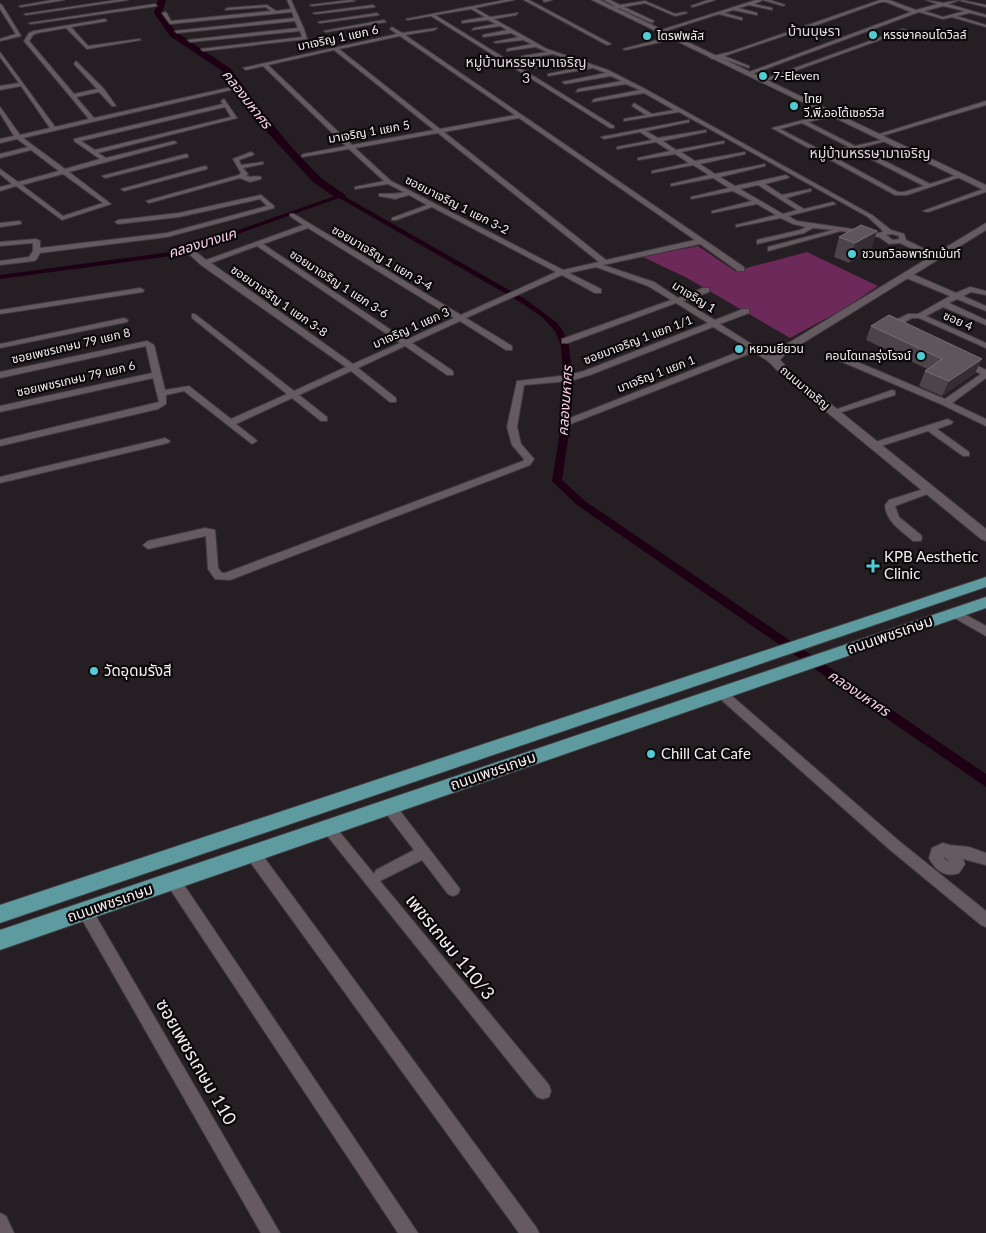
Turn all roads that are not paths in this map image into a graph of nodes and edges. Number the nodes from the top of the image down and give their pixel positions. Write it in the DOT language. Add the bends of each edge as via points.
graph roads {
  1 [pos="17,0"];
  2 [pos="62,0"];
  3 [pos="126,0"];
  4 [pos="359,0"];
  5 [pos="512,0"];
  6 [pos="526,0"];
  7 [pos="550,0"];
  8 [pos="595,0"];
  9 [pos="713,0"];
  10 [pos="741,0"];
  11 [pos="761,0"];
  12 [pos="765,0"];
  13 [pos="908,0"];
  14 [pos="928,0"];
  15 [pos="958,0"];
  16 [pos="964,0"];
  17 [pos="290,1"];
  18 [pos="349,1"];
  19 [pos="544,1"];
  20 [pos="646,1"];
  21 [pos="898,2"];
  22 [pos="283,3"];
  23 [pos="751,3"];
  24 [pos="722,4"];
  25 [pos="943,4"];
  26 [pos="0,5"];
  27 [pos="155,5"];
  28 [pos="612,5"];
  29 [pos="783,5"];
  30 [pos="20,6"];
  31 [pos="312,6"];
  32 [pos="372,6"];
  33 [pos="693,6"];
  34 [pos="986,6"];
  35 [pos="353,8"];
  36 [pos="504,8"];
  37 [pos="735,8"];
  38 [pos="227,9"];
  39 [pos="677,9"];
  40 [pos="770,9"];
  41 [pos="906,9"];
  42 [pos="294,10"];
  43 [pos="476,10"];
  44 [pos="708,10"];
  45 [pos="2,11"];
  46 [pos="275,12"];
  47 [pos="916,12"];
  48 [pos="970,12"];
  49 [pos="164,13"];
  50 [pos="315,13"];
  51 [pos="720,13"];
  52 [pos="26,14"];
  53 [pos="377,14"];
  54 [pos="516,14"];
  55 [pos="754,14"];
  56 [pos="692,15"];
  57 [pos="357,16"];
  58 [pos="433,16"];
  59 [pos="453,16"];
  60 [pos="953,16"];
  61 [pos="986,16"];
  62 [pos="8,17"];
  63 [pos="0,18"];
  64 [pos="490,18"];
  65 [pos="704,18"];
  66 [pos="298,19"];
  67 [pos="408,19"];
  68 [pos="740,19"];
  69 [pos="105,20"];
  70 [pos="384,21"];
  71 [pos="320,22"];
  72 [pos="464,22"];
  73 [pos="652,22"];
  74 [pos="693,22"];
  75 [pos="31,23"];
  76 [pos="363,24"];
  77 [pos="794,24"];
  78 [pos="501,25"];
  79 [pos="68,26"];
  80 [pos="986,26"];
  81 [pos="807,27"];
  82 [pos="392,28"];
  83 [pos="302,29"];
  84 [pos="435,29"];
  85 [pos="474,29"];
  86 [pos="906,30"];
  87 [pos="16,31"];
  88 [pos="512,31"];
  89 [pos="660,31"];
  90 [pos="36,32"];
  91 [pos="177,32"];
  92 [pos="326,32"];
  93 [pos="0,34"];
  94 [pos="402,34"];
  95 [pos="668,35"];
  96 [pos="835,35"];
  97 [pos="485,36"];
  98 [pos="524,38"];
  99 [pos="0,40"];
  100 [pos="139,40"];
  101 [pos="190,41"];
  102 [pos="496,42"];
  103 [pos="609,44"];
  104 [pos="537,45"];
  105 [pos="334,48"];
  106 [pos="625,49"];
  107 [pos="203,50"];
  108 [pos="509,50"];
  109 [pos="0,53"];
  110 [pos="553,53"];
  111 [pos="713,54"];
  112 [pos="522,58"];
  113 [pos="575,60"];
  114 [pos="76,63"];
  115 [pos="264,64"];
  116 [pos="594,66"];
  117 [pos="536,67"];
  118 [pos="246,68"];
  119 [pos="746,72"];
  120 [pos="550,74"];
  121 [pos="611,74"];
  122 [pos="762,81"];
  123 [pos="565,82"];
  124 [pos="626,82"];
  125 [pos="22,84"];
  126 [pos="0,88"];
  127 [pos="232,89"];
  128 [pos="102,90"];
  129 [pos="645,91"];
  130 [pos="578,92"];
  131 [pos="72,96"];
  132 [pos="594,101"];
  133 [pos="986,103"];
  134 [pos="114,105"];
  135 [pos="634,105"];
  136 [pos="0,109"];
  137 [pos="680,110"];
  138 [pos="831,114"];
  139 [pos="521,116"];
  140 [pos="652,116"];
  141 [pos="94,120"];
  142 [pos="626,120"];
  143 [pos="687,120"];
  144 [pos="802,121"];
  145 [pos="612,127"];
  146 [pos="54,129"];
  147 [pos="641,130"];
  148 [pos="438,131"];
  149 [pos="704,131"];
  150 [pos="876,136"];
  151 [pos="18,137"];
  152 [pos="604,137"];
  153 [pos="884,140"];
  154 [pos="0,141"];
  155 [pos="658,141"];
  156 [pos="722,142"];
  157 [pos="174,143"];
  158 [pos="350,147"];
  159 [pos="31,148"];
  160 [pos="618,148"];
  161 [pos="854,148"];
  162 [pos="94,152"];
  163 [pos="676,152"];
  164 [pos="133,153"];
  165 [pos="252,154"];
  166 [pos="743,154"];
  167 [pos="825,155"];
  168 [pos="0,156"];
  169 [pos="186,156"];
  170 [pos="304,156"];
  171 [pos="640,159"];
  172 [pos="105,160"];
  173 [pos="261,163"];
  174 [pos="696,164"];
  175 [pos="763,165"];
  176 [pos="239,167"];
  177 [pos="205,168"];
  178 [pos="0,171"];
  179 [pos="63,171"];
  180 [pos="654,172"];
  181 [pos="715,175"];
  182 [pos="106,176"];
  183 [pos="241,176"];
  184 [pos="960,176"];
  185 [pos="786,177"];
  186 [pos="259,178"];
  187 [pos="163,179"];
  188 [pos="389,182"];
  189 [pos="759,183"];
  190 [pos="18,184"];
  191 [pos="673,184"];
  192 [pos="929,186"];
  193 [pos="357,188"];
  194 [pos="0,189"];
  195 [pos="124,189"];
  196 [pos="735,189"];
  197 [pos="986,189"];
  198 [pos="809,190"];
  199 [pos="408,193"];
  200 [pos="381,196"];
  201 [pos="781,197"];
  202 [pos="693,198"];
  203 [pos="186,200"];
  204 [pos="149,201"];
  205 [pos="758,202"];
  206 [pos="833,204"];
  207 [pos="432,205"];
  208 [pos="803,210"];
  209 [pos="926,211"];
  210 [pos="714,212"];
  211 [pos="179,215"];
  212 [pos="292,215"];
  213 [pos="781,216"];
  214 [pos="394,219"];
  215 [pos="118,222"];
  216 [pos="19,223"];
  217 [pos="0,225"];
  218 [pos="307,226"];
  219 [pos="738,226"];
  220 [pos="811,226"];
  221 [pos="986,226"];
  222 [pos="188,230"];
  223 [pos="840,230"];
  224 [pos="885,233"];
  225 [pos="702,241"];
  226 [pos="760,242"];
  227 [pos="0,244"];
  228 [pos="258,244"];
  229 [pos="770,249"];
  230 [pos="37,250"];
  231 [pos="192,253"];
  232 [pos="937,257"];
  233 [pos="0,263"];
  234 [pos="204,263"];
  235 [pos="601,264"];
  236 [pos="741,268"];
  237 [pos="562,272"];
  238 [pos="907,275"];
  239 [pos="140,290"];
  240 [pos="706,290"];
  241 [pos="598,291"];
  242 [pos="986,293"];
  243 [pos="955,296"];
  244 [pos="678,301"];
  245 [pos="942,303"];
  246 [pos="986,309"];
  247 [pos="0,312"];
  248 [pos="746,312"];
  249 [pos="195,316"];
  250 [pos="920,316"];
  251 [pos="461,319"];
  252 [pos="124,320"];
  253 [pos="986,323"];
  254 [pos="715,324"];
  255 [pos="901,332"];
  256 [pos="565,341"];
  257 [pos="408,342"];
  258 [pos="0,346"];
  259 [pos="986,346"];
  260 [pos="509,348"];
  261 [pos="754,348"];
  262 [pos="836,356"];
  263 [pos="774,361"];
  264 [pos="960,361"];
  265 [pos="353,368"];
  266 [pos="450,373"];
  267 [pos="158,374"];
  268 [pos="986,374"];
  269 [pos="0,375"];
  270 [pos="161,393"];
  271 [pos="892,393"];
  272 [pos="294,394"];
  273 [pos="393,400"];
  274 [pos="946,403"];
  275 [pos="0,409"];
  276 [pos="833,412"];
  277 [pos="324,419"];
  278 [pos="568,422"];
  279 [pos="948,422"];
  280 [pos="230,423"];
  281 [pos="986,423"];
  282 [pos="930,428"];
  283 [pos="165,441"];
  284 [pos="252,441"];
  285 [pos="0,443"];
  286 [pos="875,445"];
  287 [pos="966,454"];
  288 [pos="0,480"];
  289 [pos="930,490"];
  290 [pos="986,536"];
  291 [pos="917,538"];
  292 [pos="148,545"];
  293 [pos="986,582"];
  294 [pos="986,602"];
  295 [pos="955,613"];
  296 [pos="986,632"];
  297 [pos="722,693"];
  298 [pos="318,806"];
  299 [pos="388,807"];
  300 [pos="328,828"];
  301 [pos="424,852"];
  302 [pos="253,854"];
  303 [pos="986,859"];
  304 [pos="922,868"];
  305 [pos="381,875"];
  306 [pos="174,881"];
  307 [pos="453,889"];
  308 [pos="85,911"];
  309 [pos="0,914"];
  310 [pos="986,920"];
  311 [pos="0,940"];
  312 [pos="543,1091"];
  313 [pos="0,1222"];
  314 [pos="5,1233"];
  315 [pos="271,1233"];
  316 [pos="409,1233"];
  317 [pos="530,1233"];
  1 -- 30 [label="street"];
  2 -- 30 [label="street"];
  3 -- 52 [label="street"];
  4 -- 18 [label="street"];
  5 -- 58 [label="street"];
  6 -- 103 [label="street"];
  7 -- 19 [label="street"];
  8 -- 28 [label="main road"];
  9 -- 33 [label="street"];
  10 -- 23 [label="street"];
  11 -- 23 [label="street"];
  12 -- 29 [label="street"];
  13 -- 21 [label="street"];
  14 -- 25 [label="street"];
  15 -- 25 [label="street"];
  16 -- 34 [label="street"];
  17 -- 22 [label="street"];
  17 -- 42 [label="street"];
  18 -- 31 [label="street"];
  18 -- 35 [label="street"];
  20 -- 28 [label="street"];
  20 -- 39 [label="street" via="675,15 685,13"];
  23 -- 37 [label="street"];
  23 -- 40 [label="street"];
  24 -- 37 [label="street"];
  25 -- 47 [label="street"];
  25 -- 48 [label="street"];
  26 -- 45 [label="street"];
  27 -- 75 [label="street"];
  28 -- 73 [label="street"];
  28 -- 89 [label="main road"];
  30 -- 52 [label="street"];
  32 -- 35 [label="street"];
  35 -- 50 [label="street"];
  35 -- 57 [label="street"];
  36 -- 43 [label="street"];
  37 -- 51 [label="street"];
  37 -- 55 [label="street"];
  38 -- 46 [label="street" via="267,6"];
  41 -- 47 [label="street"];
  41 -- 81 [label="street" via="881,1"];
  41 -- 96 [label="street"];
  42 -- 46 [label="street"];
  42 -- 66 [label="street"];
  43 -- 59 [label="street"];
  43 -- 64 [label="street"];
  44 -- 51 [label="street"];
  45 -- 62 [label="street"];
  46 -- 49 [label="street" via="172,22 168,22"];
  47 -- 60 [label="street" via="943,18"];
  47 -- 119 [label="street"];
  48 -- 60 [label="street"];
  48 -- 61 [label="street"];
  51 -- 65 [label="street"];
  51 -- 68 [label="street"];
  52 -- 75 [label="street"];
  53 -- 57 [label="street"];
  54 -- 64 [label="street"];
  56 -- 65 [label="street"];
  57 -- 71 [label="street"];
  57 -- 76 [label="street"];
  58 -- 67 [label="street"];
  58 -- 145 [label="street"];
  60 -- 80 [label="street"];
  62 -- 63 [label="street"];
  62 -- 87 [label="street" via="9,24"];
  64 -- 72 [label="street"];
  64 -- 78 [label="street"];
  65 -- 74 [label="street"];
  66 -- 83 [label="street"];
  66 -- 91 [label="street"];
  69 -- 79 [label="street"];
  70 -- 76 [label="street"];
  74 -- 89 [label="street"];
  74 -- 95 [label="street" via="700,24"];
  75 -- 90 [label="street"];
  76 -- 92 [label="street"];
  77 -- 81 [label="street"];
  78 -- 85 [label="street"];
  78 -- 88 [label="street"];
  79 -- 90 [label="street"];
  79 -- 100 [label="street" via="87,48"];
  81 -- 96 [label="street"];
  81 -- 111 [label="street"];
  82 -- 94 [label="street"];
  83 -- 101 [label="street"];
  83 -- 107 [label="street" via="305,38 302,39 229,50"];
  84 -- 94 [label="street, มาเจริญ 1 แยก 6"];
  86 -- 122 [label="street"];
  87 -- 93 [label="street"];
  87 -- 99 [label="street" via="18,36"];
  88 -- 97 [label="street"];
  88 -- 98 [label="street"];
  89 -- 95 [label="main road"];
  90 -- 131 [label="street" via="28,37 27,43"];
  94 -- 105 [label="street, มาเจริญ 1 แยก 6"];
  94 -- 139 [label="street"];
  95 -- 106 [label="street" via="659,41"];
  95 -- 111 [label="main road"];
  96 -- 119 [label="street"];
  98 -- 102 [label="street"];
  98 -- 104 [label="street"];
  104 -- 108 [label="street"];
  104 -- 110 [label="street"];
  105 -- 115 [label="street, มาเจริญ 1 แยก 6"];
  105 -- 148 [label="street"];
  109 -- 125 [label="street"];
  110 -- 112 [label="street"];
  110 -- 113 [label="street"];
  111 -- 119 [label="main road"];
  113 -- 116 [label="street"];
  113 -- 117 [label="street"];
  114 -- 128 [label="street"];
  115 -- 118 [label="street, มาเจริญ 1 แยก 6"];
  115 -- 158 [label="street, ซอยมาเจริญ 1 แยก 3-2"];
  116 -- 120 [label="street"];
  116 -- 121 [label="street"];
  119 -- 122 [label="main road"];
  121 -- 123 [label="street"];
  121 -- 124 [label="street"];
  122 -- 138 [label="main road"];
  124 -- 129 [label="street"];
  124 -- 130 [label="street"];
  125 -- 126 [label="street"];
  125 -- 146 [label="street"];
  127 -- 141 [label="street"];
  128 -- 131 [label="street"];
  128 -- 134 [label="street"];
  129 -- 132 [label="street"];
  129 -- 137 [label="street"];
  131 -- 141 [label="street"];
  133 -- 150 [label="street"];
  135 -- 140 [label="street"];
  136 -- 151 [label="street"];
  137 -- 140 [label="street"];
  137 -- 224 [label="street" via="870,216"];
  138 -- 144 [label="street"];
  138 -- 150 [label="main road"];
  139 -- 148 [label="street, มาเจริญ 1 แยก 5"];
  139 -- 225 [label="street"];
  140 -- 142 [label="street"];
  141 -- 146 [label="street"];
  143 -- 147 [label="street"];
  144 -- 161 [label="street"];
  144 -- 167 [label="street" via="776,128"];
  146 -- 151 [label="street"];
  147 -- 152 [label="street"];
  147 -- 155 [label="street"];
  148 -- 158 [label="street, มาเจริญ 1 แยก 5"];
  148 -- 235 [label="street"];
  149 -- 155 [label="street"];
  150 -- 153 [label="main road"];
  151 -- 154 [label="street"];
  151 -- 159 [label="street"];
  153 -- 161 [label="street"];
  153 -- 184 [label="main road"];
  155 -- 160 [label="street"];
  155 -- 163 [label="street"];
  156 -- 163 [label="street"];
  157 -- 164 [label="street"];
  158 -- 170 [label="street, มาเจริญ 1 แยก 5"];
  158 -- 188 [label="street, ซอยมาเจริญ 1 แยก 3-2"];
  159 -- 168 [label="street"];
  159 -- 179 [label="street"];
  161 -- 167 [label="street"];
  161 -- 192 [label="street"];
  162 -- 162 [label="street" via="234,118 225,103 76,140"];
  162 -- 172 [label="street"];
  163 -- 171 [label="street"];
  163 -- 174 [label="street"];
  164 -- 172 [label="street"];
  164 -- 187 [label="street"];
  165 -- 176 [label="street" via="237,158"];
  166 -- 174 [label="street"];
  167 -- 192 [label="street" via="897,194"];
  169 -- 187 [label="street"];
  172 -- 179 [label="street"];
  173 -- 176 [label="street"];
  174 -- 180 [label="street"];
  174 -- 181 [label="street"];
  175 -- 181 [label="street"];
  176 -- 183 [label="street" via="245,174"];
  177 -- 187 [label="street"];
  178 -- 190 [label="street"];
  179 -- 190 [label="street"];
  179 -- 190 [label="street" via="108,204 62,218"];
  181 -- 191 [label="street"];
  181 -- 196 [label="street"];
  182 -- 187 [label="street"];
  183 -- 186 [label="street" via="250,180"];
  183 -- 187 [label="street"];
  184 -- 192 [label="street"];
  184 -- 197 [label="main road"];
  185 -- 189 [label="street"];
  187 -- 195 [label="street"];
  187 -- 203 [label="street"];
  187 -- 204 [label="street"];
  188 -- 193 [label="street"];
  188 -- 199 [label="street, ซอยมาเจริญ 1 แยก 3-2"];
  189 -- 196 [label="street"];
  189 -- 201 [label="street"];
  190 -- 194 [label="street"];
  196 -- 202 [label="street"];
  196 -- 205 [label="street"];
  197 -- 209 [label="street"];
  198 -- 201 [label="street"];
  199 -- 200 [label="street" via="396,197"];
  199 -- 207 [label="street, ซอยมาเจริญ 1 แยก 3-2"];
  201 -- 208 [label="street"];
  205 -- 210 [label="street"];
  205 -- 213 [label="street"];
  206 -- 208 [label="street"];
  207 -- 214 [label="street"];
  207 -- 237 [label="street, ซอยมาเจริญ 1 แยก 3-2"];
  208 -- 213 [label="street"];
  211 -- 215 [label="street"];
  211 -- 222 [label="street"];
  211 -- 222 [label="street" via="261,196 272,207"];
  212 -- 218 [label="street, ซอยมาเจริญ 1 แยก 3-4"];
  213 -- 219 [label="street"];
  213 -- 220 [label="street"];
  216 -- 217 [label="street"];
  218 -- 228 [label="street"];
  218 -- 251 [label="street, ซอยมาเจริญ 1 แยก 3-4"];
  220 -- 223 [label="street"];
  220 -- 226 [label="street" via="802,232"];
  221 -- 232 [label="main road, ถนนมาเจริญ"];
  222 -- 230 [label="street"];
  223 -- 224 [label="street"];
  223 -- 229 [label="street"];
  224 -- 232 [label="street" via="888,241 902,241"];
  225 -- 235 [label="street, มาเจริญ 1 แยก 3"];
  225 -- 236 [label="street"];
  227 -- 230 [label="street" via="36,241"];
  228 -- 234 [label="street"];
  228 -- 257 [label="street, ซอยมาเจริญ 1 แยก 3-6"];
  230 -- 233 [label="street" via="30,260"];
  231 -- 234 [label="street, ซอยมาเจริญ 1 แยก 3-8"];
  232 -- 238 [label="main road, ถนนมาเจริญ"];
  234 -- 265 [label="street, ซอยมาเจริญ 1 แยก 3-8"];
  235 -- 237 [label="street, มาเจริญ 1 แยก 3"];
  235 -- 244 [label="street, มาเจริญ 1" via="651,284"];
  237 -- 241 [label="street, ซอยมาเจริญ 1 แยก 3-2"];
  237 -- 251 [label="street, มาเจริญ 1 แยก 3"];
  238 -- 243 [label="street"];
  238 -- 263 [label="main road, ถนนมาเจริญ" via="781,352"];
  239 -- 247 [label="street"];
  240 -- 244 [label="street"];
  242 -- 243 [label="street" via="973,289"];
  243 -- 245 [label="street"];
  243 -- 246 [label="street"];
  244 -- 254 [label="street, มาเจริญ 1"];
  244 -- 256 [label="street"];
  245 -- 250 [label="street"];
  245 -- 253 [label="street"];
  248 -- 254 [label="street, ซอยมาเจริญ 1 แยก 1/1"];
  249 -- 272 [label="street"];
  250 -- 255 [label="street" via="911,316 895,324"];
  250 -- 259 [label="street, ซอย 4"];
  251 -- 257 [label="street, มาเจริญ 1 แยก 3"];
  251 -- 260 [label="street, ซอยมาเจริญ 1 แยก 3-4"];
  252 -- 258 [label="street"];
  254 -- 261 [label="street, มาเจริญ 1"];
  254 -- 292 [label="street, ซอยมาเจริญ 1 แยก 1/1" via="569,378 525,381 518,385 512,427 517,445 529,459 527,463 226,577 219,576 213,569 212,532"];
  257 -- 265 [label="street, มาเจริญ 1 แยก 3"];
  257 -- 266 [label="street, ซอยมาเจริญ 1 แยก 3-6"];
  261 -- 263 [label="street, มาเจริญ 1"];
  261 -- 278 [label="street, มาเจริญ 1 แยก 1"];
  262 -- 274 [label="street"];
  263 -- 276 [label="main road, ถนนมาเจริญ"];
  264 -- 268 [label="street"];
  265 -- 272 [label="street, มาเจริญ 1 แยก 3"];
  265 -- 273 [label="street, ซอยมาเจริญ 1 แยก 3-8"];
  267 -- 269 [label="street, ซอยเพชรเกษม 79 แยก 8" via="147,343"];
  267 -- 270 [label="street"];
  267 -- 275 [label="street, ซอยเพชรเกษม 79 แยก 6"];
  268 -- 274 [label="street"];
  270 -- 280 [label="street" via="186,388"];
  270 -- 285 [label="street" via="162,404"];
  271 -- 276 [label="street"];
  272 -- 277 [label="street"];
  272 -- 280 [label="street, มาเจริญ 1 แยก 3"];
  274 -- 281 [label="street"];
  276 -- 286 [label="main road, ถนนมาเจริญ"];
  279 -- 282 [label="street"];
  280 -- 284 [label="street"];
  282 -- 286 [label="street"];
  282 -- 287 [label="street"];
  283 -- 288 [label="street"];
  286 -- 289 [label="main road, ถนนมาเจริญ"];
  289 -- 290 [label="main road, ถนนมาเจริญ"];
  289 -- 291 [label="street" via="890,505 894,518"];
  293 -- 298 [label="main road, ถนนเพชรเกษม"];
  294 -- 295 [label="main road, ถนนเพชรเกษม"];
  295 -- 296 [label="street"];
  295 -- 297 [label="main road, ถนนเพชรเกษม"];
  297 -- 299 [label="main road, ถนนเพชรเกษม"];
  297 -- 304 [label="street"];
  298 -- 300 [label="main road"];
  298 -- 309 [label="main road, ถนนเพชรเกษม"];
  299 -- 300 [label="main road, ถนนเพชรเกษม"];
  299 -- 301 [label="street"];
  300 -- 302 [label="main road, ถนนเพชรเกษม"];
  300 -- 312 [label="street, เพชรเกษม 110/3"];
  301 -- 305 [label="street"];
  301 -- 307 [label="street"];
  302 -- 306 [label="main road, ถนนเพชรเกษม"];
  302 -- 317 [label="street"];
  303 -- 304 [label="street" via="951,851 958,864 954,868 947,868 936,858"];
  304 -- 310 [label="street"];
  306 -- 308 [label="main road, ถนนเพชรเกษม"];
  306 -- 316 [label="street"];
  308 -- 311 [label="main road, ถนนเพชรเกษม"];
  308 -- 315 [label="street, ซอยเพชรเกษม 110"];
  313 -- 314 [label="street"];
}
